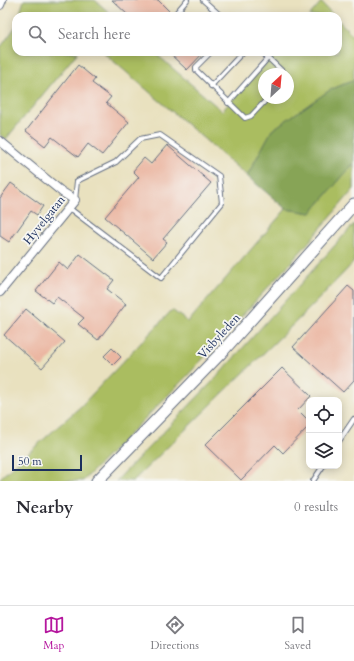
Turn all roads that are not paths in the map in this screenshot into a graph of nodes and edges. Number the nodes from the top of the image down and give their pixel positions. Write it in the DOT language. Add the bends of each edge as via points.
graph roads {
  1 [pos="2,0"];
  2 [pos="187,0"];
  3 [pos="203,0"];
  4 [pos="0,5"];
  5 [pos="177,12"];
  6 [pos="217,12"];
  7 [pos="207,56"];
  8 [pos="239,56"];
  9 [pos="268,58"];
  10 [pos="279,68"];
  11 [pos="211,86"];
  12 [pos="228,103"];
  13 [pos="262,104"];
  14 [pos="0,141"];
  15 [pos="76,200"];
  16 [pos="354,204"];
  17 [pos="69,208"];
  18 [pos="0,292"];
  19 [pos="354,419"];
  20 [pos="342,437"];
  21 [pos="321,469"];
  22 [pos="97,481"];
  23 [pos="313,481"];
  1 -- 4 [label="street"];
  2 -- 5 [label="lane"];
  3 -- 6 [label="lane"];
  7 -- 11 [label="lane" via="196,70"];
  8 -- 11 [label="lane"];
  9 -- 10 [label="lane"];
  9 -- 12 [label="lane"];
  11 -- 12 [label="lane"];
  12 -- 13 [label="lane" via="245,118"];
  14 -- 15 [label="street, Hyvelgatan" via="62,192"];
  15 -- 17 [label="street, Hyvelgatan"];
  15 -- 17 [label="lane" via="77,180 116,162 140,139 160,135 219,176 222,203 161,278"];
  16 -- 22 [label="main road, Visbyleden" via="221,353"];
  17 -- 18 [label="street, Hyvelgatan"];
  19 -- 20 [label="lane"];
  21 -- 23 [label="lane"];
}
